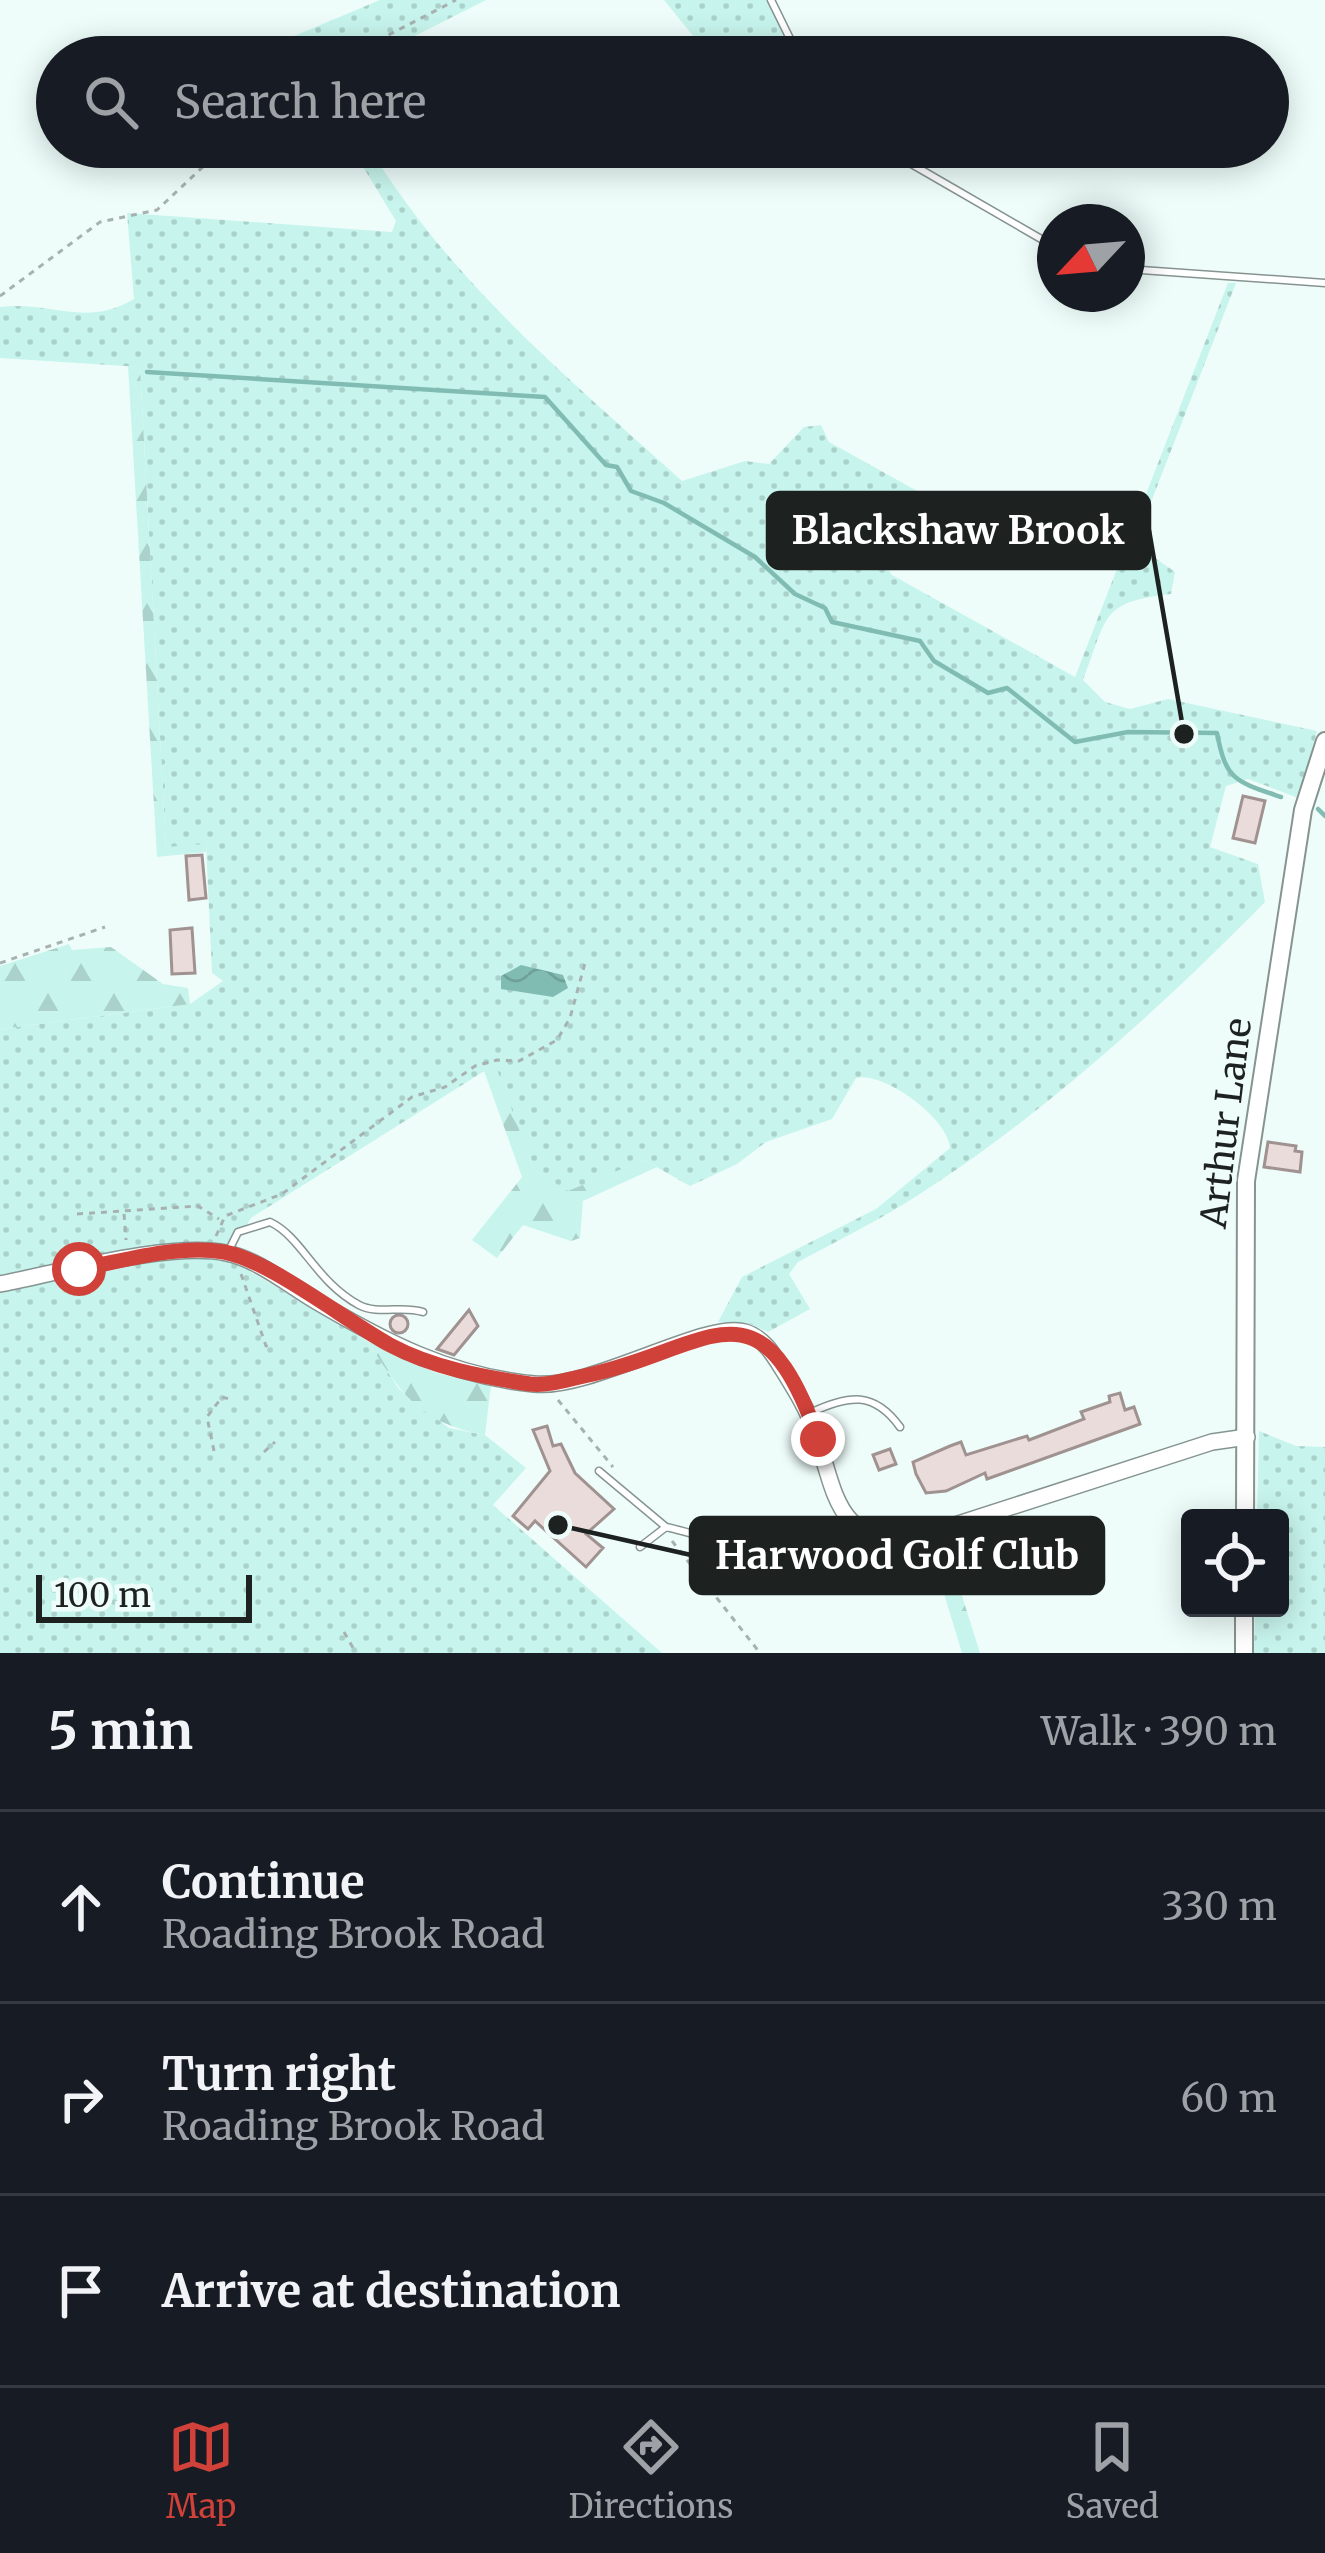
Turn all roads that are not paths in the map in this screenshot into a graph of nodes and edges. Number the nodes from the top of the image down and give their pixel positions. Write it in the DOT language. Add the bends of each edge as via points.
graph roads {
  1 [pos="771,0"];
  2 [pos="789,36"];
  3 [pos="918,168"];
  4 [pos="1037,237"];
  5 [pos="1145,269"];
  6 [pos="1325,283"];
  7 [pos="1325,741"];
  8 [pos="223,1252"];
  9 [pos="0,1283"];
  10 [pos="423,1312"];
  11 [pos="808,1413"];
  12 [pos="900,1427"];
  13 [pos="1246,1437"];
  14 [pos="598,1472"];
  15 [pos="1246,1509"];
  16 [pos="664,1528"];
  17 [pos="887,1539"];
  18 [pos="640,1547"];
  19 [pos="1244,1617"];
  20 [pos="1244,1653"];
  1 -- 2 [label="lane"];
  3 -- 4 [label="lane"];
  5 -- 6 [label="lane"];
  7 -- 13 [label="main road, Arthur Lane" via="1303,810 1246,1181"];
  8 -- 9 [label="street"];
  8 -- 10 [label="lane" via="238,1232 270,1222 284,1228 325,1284 364,1309"];
  8 -- 11 [label="street" via="421,1359 545,1384 736,1330 767,1346"];
  11 -- 12 [label="lane" via="839,1399 867,1399"];
  11 -- 17 [label="street" via="845,1516"];
  13 -- 15 [label="main road, Arthur Lane"];
  13 -- 17 [label="street" via="924,1535"];
  14 -- 16 [label="lane"];
  16 -- 17 [label="lane" via="814,1561 864,1556"];
  16 -- 18 [label="lane"];
  19 -- 20 [label="main road"];
}
